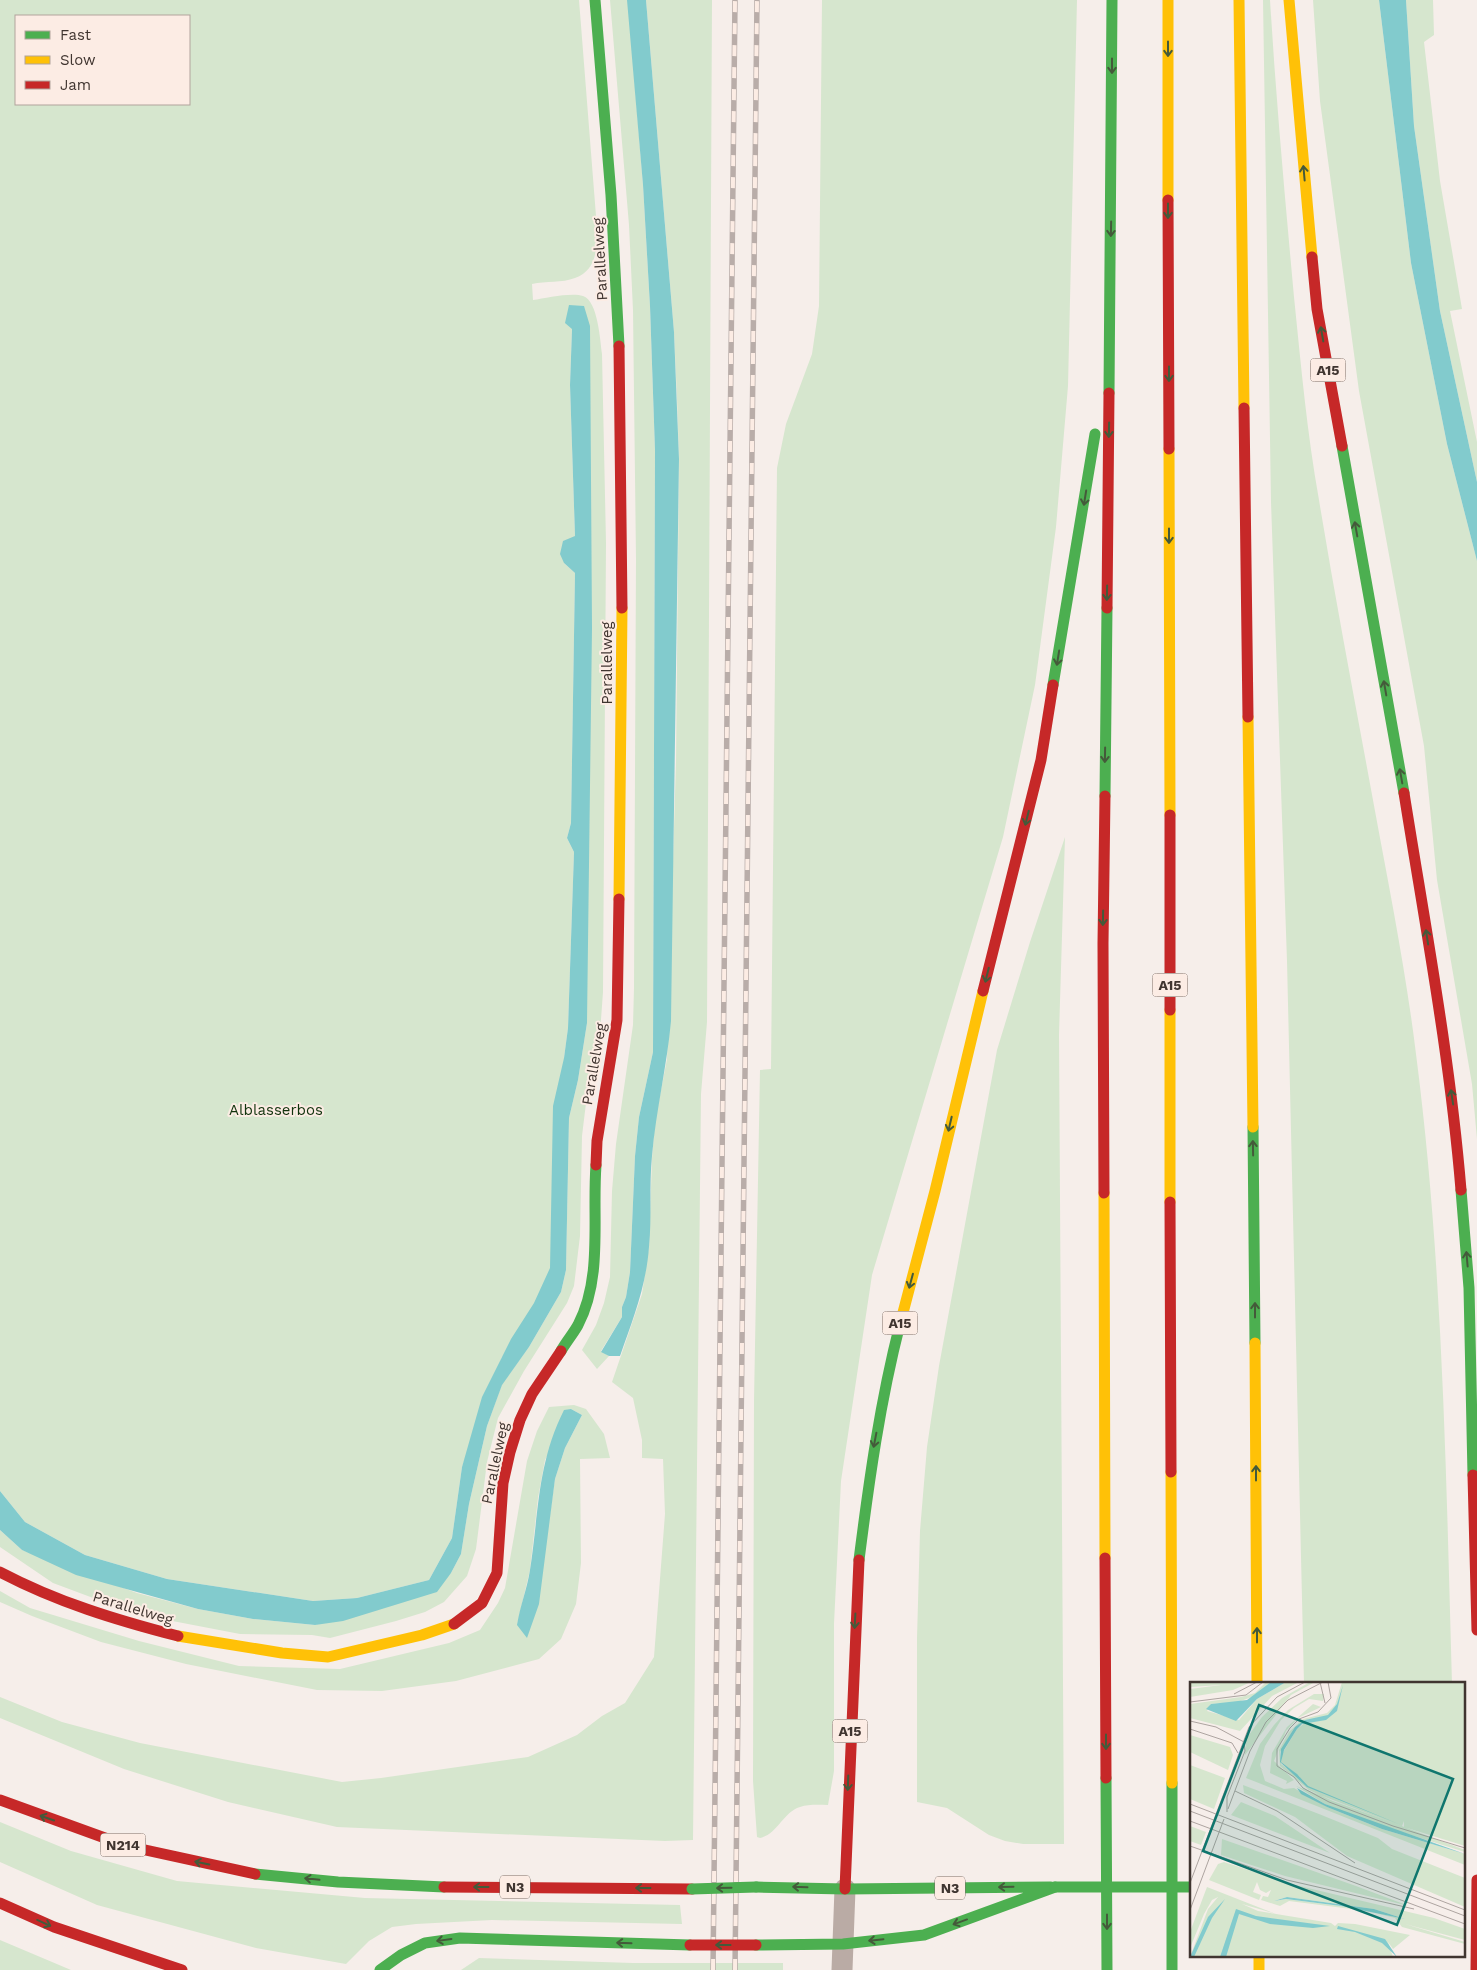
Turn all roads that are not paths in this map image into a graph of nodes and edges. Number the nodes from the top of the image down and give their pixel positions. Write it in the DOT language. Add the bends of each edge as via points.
graph roads {
  1 [pos="595,0"];
  2 [pos="1112,0"];
  3 [pos="1168,0"];
  4 [pos="1239,0"];
  5 [pos="1289,0"];
  6 [pos="1110,346"];
  7 [pos="0,1572"];
  8 [pos="1477,1630"];
  9 [pos="1257,1682"];
  10 [pos="0,1800"];
  11 [pos="250,1874"];
  12 [pos="1477,1880"];
  13 [pos="1464,1885"];
  14 [pos="1477,1885"];
  15 [pos="1055,1886"];
  16 [pos="1190,1887"];
  17 [pos="845,1889"];
  18 [pos="0,1903"];
  19 [pos="843,1944"];
  20 [pos="182,1970"];
  21 [pos="380,1970"];
  22 [pos="842,1970"];
  23 [pos="1108,1970"];
  24 [pos="1172,1970"];
  25 [pos="1476,1970"];
  1 -- 7 [label="main road, Parallelweg" via="612,205 620,374 622,552 617,1020 597,1141 594,1269 578,1324 532,1394 520,1420 503,1483 497,1573 482,1604 457,1623 422,1635 328,1657 282,1654 180,1637 103,1616 30,1588"];
  2 -- 6 [label="main road, A15, one-way"];
  3 -- 24 [label="main road, A15, one-way"];
  9 -- 4 [label="main road, one-way"];
  8 -- 5 [label="main road, A15, one-way" via="1469,1288 1456,1128 1397,755 1317,308"];
  6 -- 17 [label="main road, A15, one-way" via="1041,760 890,1363 873,1450 857,1572"];
  6 -- 23 [label="main road, A15, one-way" via="1103,943"];
  11 -- 10 [label="main road, N214, one-way" via="127,1846"];
  17 -- 11 [label="main road, N3, one-way, bridge" via="440,1887"];
  12 -- 14 [label="main road"];
  13 -- 14 [label="main road"];
  14 -- 25 [label="main road"];
  15 -- 16 [label="main road, N3, bridge"];
  15 -- 17 [label="main road, N3, one-way"];
  15 -- 19 [label="main road, N3, one-way" via="924,1935"];
  17 -- 19 [label="lane"];
  18 -- 20 [label="main road, one-way" via="54,1927"];
  19 -- 21 [label="main road, N3, one-way, bridge" via="690,1945 460,1938 425,1943"];
  19 -- 22 [label="lane"];
}
